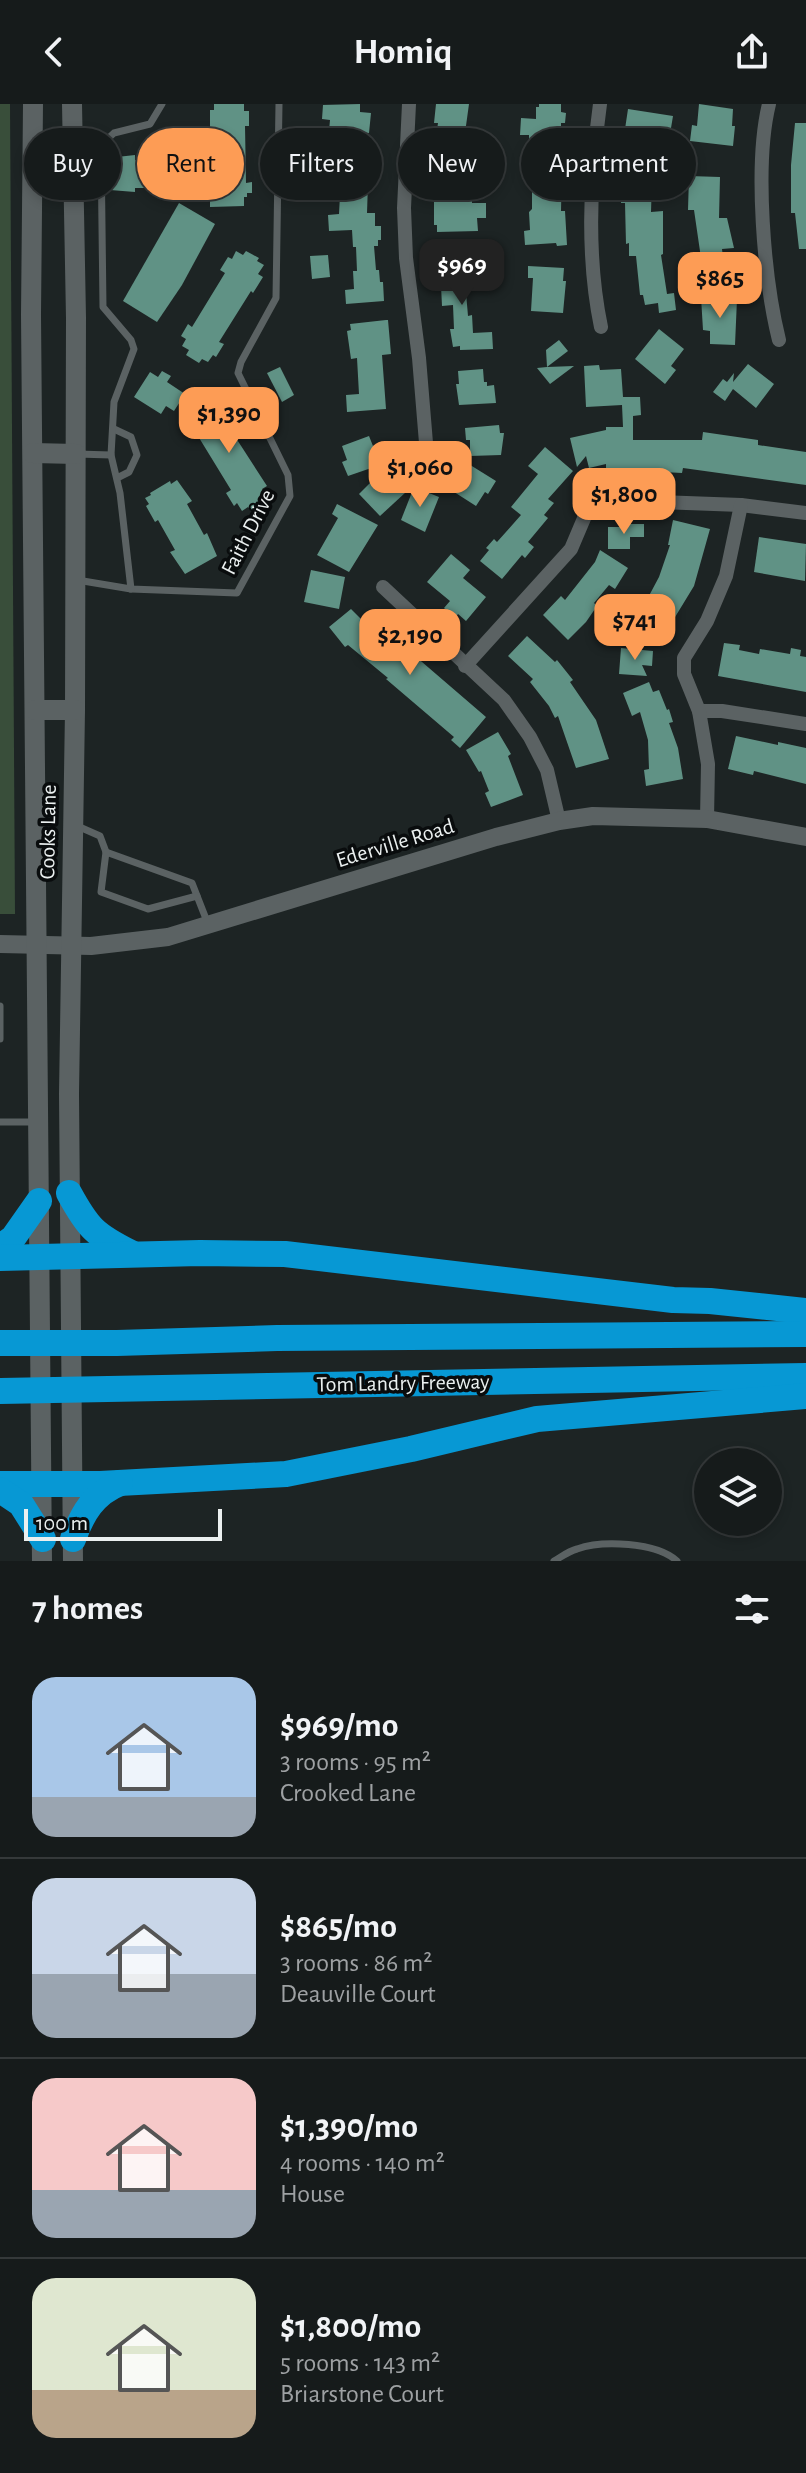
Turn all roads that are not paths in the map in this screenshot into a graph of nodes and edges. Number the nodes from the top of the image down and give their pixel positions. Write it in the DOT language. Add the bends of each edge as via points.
graph roads {
  1 [pos="33,104"];
  2 [pos="72,104"];
  3 [pos="162,104"];
  4 [pos="279,104"];
  5 [pos="409,104"];
  6 [pos="600,104"];
  7 [pos="769,104"];
  8 [pos="601,327"];
  9 [pos="779,340"];
  10 [pos="114,429"];
  11 [pos="33,453"];
  12 [pos="76,454"];
  13 [pos="111,455"];
  14 [pos="427,455"];
  15 [pos="117,478"];
  16 [pos="741,505"];
  17 [pos="806,513"];
  18 [pos="75,579"];
  19 [pos="383,587"];
  20 [pos="131,589"];
  21 [pos="465,666"];
  22 [pos="35,710"];
  23 [pos="75,710"];
  24 [pos="699,711"];
  25 [pos="806,724"];
  26 [pos="707,819"];
  27 [pos="559,821"];
  28 [pos="72,824"];
  29 [pos="806,837"];
  30 [pos="106,852"];
  31 [pos="133,862"];
  32 [pos="149,868"];
  33 [pos="130,872"];
  34 [pos="145,878"];
  35 [pos="197,896"];
  36 [pos="208,926"];
  37 [pos="0,944"];
  38 [pos="36,945"];
  39 [pos="71,946"];
  40 [pos="0,1006"];
  41 [pos="0,1039"];
  42 [pos="0,1122"];
  43 [pos="37,1122"];
  44 [pos="69,1193"];
  45 [pos="39,1201"];
  46 [pos="0,1247"];
  47 [pos="134,1255"];
  48 [pos="70,1256"];
  49 [pos="40,1257"];
  50 [pos="0,1258"];
  51 [pos="806,1311"];
  52 [pos="806,1334"];
  53 [pos="0,1343"];
  54 [pos="806,1376"];
  55 [pos="0,1391"];
  56 [pos="806,1396"];
  57 [pos="123,1483"];
  58 [pos="42,1484"];
  59 [pos="73,1484"];
  60 [pos="0,1487"];
  61 [pos="42,1550"];
  62 [pos="73,1550"];
  63 [pos="554,1561"];
  64 [pos="677,1561"];
  1 -- 11 [label="main road, Cooks Lane"];
  2 -- 12 [label="main road, Cooks Lane"];
  3 -- 10 [label="lane" via="150,124 114,133 101,145 103,307 134,349 114,402"];
  4 -- 20 [label="lane, Faith Drive" via="276,298 238,373 288,475 290,496 237,593"];
  5 -- 14 [label="street" via="406,258"];
  6 -- 8 [label="street" via="593,154 593,277"];
  7 -- 9 [label="street" via="762,158 764,228"];
  10 -- 13 [label="lane"];
  10 -- 15 [label="lane" via="131,437 137,455 129,472"];
  11 -- 12 [label="main road"];
  11 -- 22 [label="main road, Cooks Lane"];
  12 -- 13 [label="lane"];
  12 -- 18 [label="main road, Cooks Lane"];
  13 -- 15 [label="lane"];
  15 -- 20 [label="lane"];
  16 -- 17 [label="street"];
  16 -- 21 [label="street" via="599,504 585,516 571,549"];
  16 -- 24 [label="street" via="726,576 684,658 684,674"];
  18 -- 20 [label="lane, Faith Drive"];
  18 -- 23 [label="main road, Cooks Lane"];
  19 -- 21 [label="street"];
  21 -- 27 [label="street" via="504,700 530,737 547,770"];
  22 -- 23 [label="main road"];
  22 -- 38 [label="main road, Cooks Lane"];
  23 -- 28 [label="main road, Cooks Lane"];
  24 -- 25 [label="street"];
  24 -- 26 [label="street" via="708,764"];
  26 -- 27 [label="street, Ederville Road" via="593,816"];
  26 -- 29 [label="street, Ederville Road"];
  27 -- 36 [label="street, Ederville Road"];
  28 -- 30 [label="lane" via="100,836"];
  28 -- 39 [label="main road, Cooks Lane"];
  30 -- 31 [label="lane"];
  30 -- 35 [label="lane" via="101,892 148,909"];
  31 -- 32 [label="lane"];
  31 -- 33 [label="lane"];
  32 -- 34 [label="lane"];
  32 -- 35 [label="lane" via="192,883"];
  35 -- 36 [label="lane"];
  36 -- 39 [label="street, Ederville Road" via="168,937"];
  37 -- 38 [label="street, Ederville Road"];
  38 -- 39 [label="street, Ederville Road"];
  38 -- 43 [label="main road, Cooks Lane"];
  39 -- 44 [label="main road, Cooks Lane"];
  40 -- 41 [label="lane"];
  42 -- 43 [label="lane"];
  43 -- 45 [label="main road, Cooks Lane"];
  44 -- 47 [label="highway" via="95,1233"];
  44 -- 48 [label="main road, Cooks Lane"];
  45 -- 46 [label="highway" via="13,1238"];
  45 -- 49 [label="main road, Cooks Lane"];
  47 -- 48 [label="highway"];
  47 -- 51 [label="highway" via="285,1254"];
  48 -- 49 [label="highway"];
  48 -- 59 [label="main road, Cooks Lane"];
  49 -- 50 [label="highway"];
  49 -- 58 [label="main road, Cooks Lane"];
  52 -- 53 [label="highway, Tom Landry Freeway"];
  54 -- 55 [label="highway, Tom Landry Freeway"];
  56 -- 57 [label="highway" via="537,1419 286,1474"];
  57 -- 59 [label="highway"];
  57 -- 62 [label="highway" via="88,1506"];
  58 -- 59 [label="highway"];
  58 -- 60 [label="highway"];
  58 -- 61 [label="main road, Cooks Lane"];
  59 -- 62 [label="main road, Cooks Lane"];
  60 -- 61 [label="highway" via="21,1504"];
  63 -- 64 [label="lane" via="578,1548 631,1543"];
}
